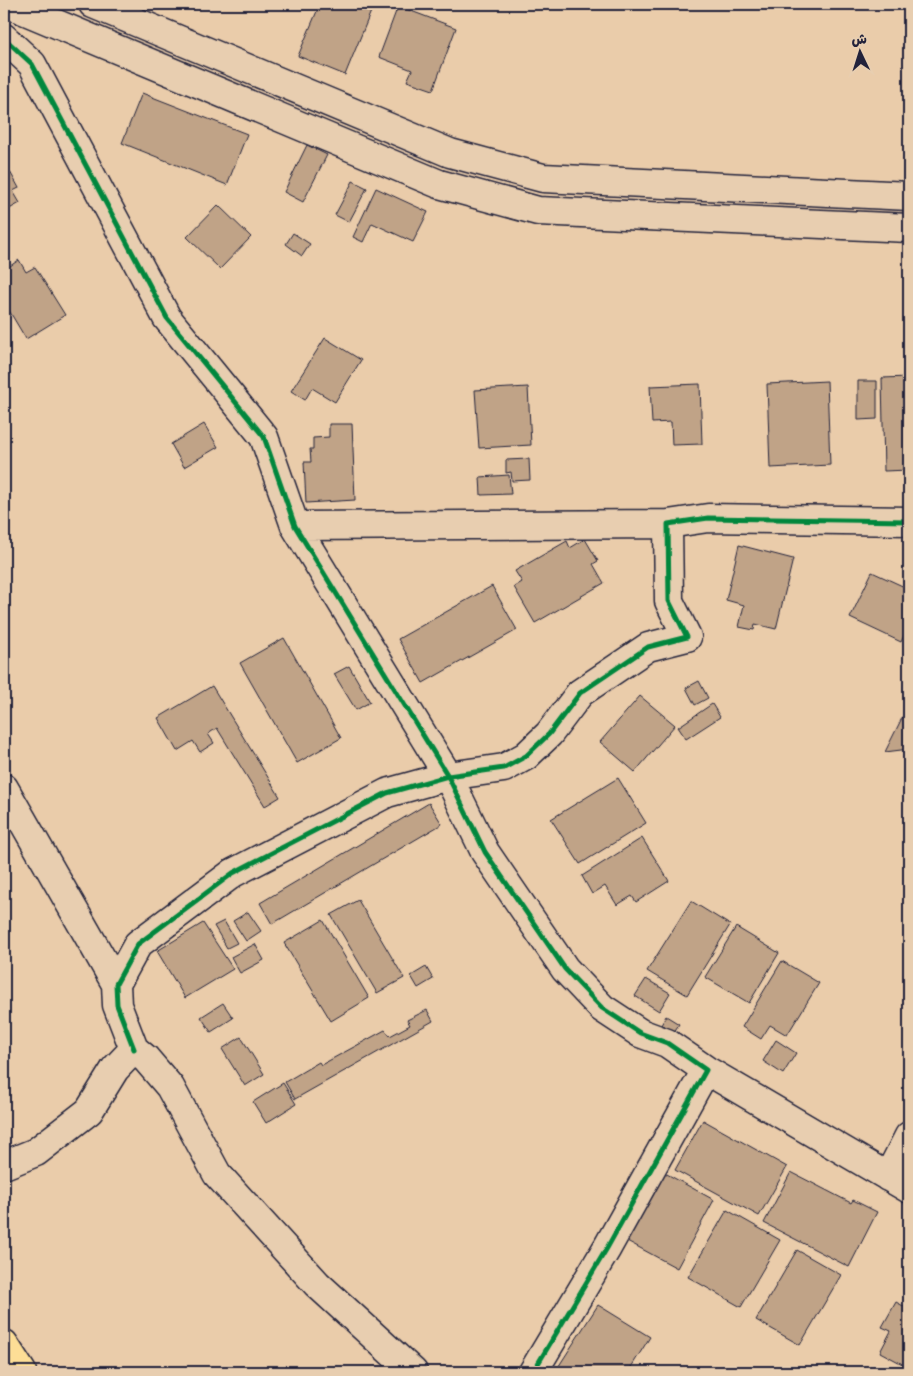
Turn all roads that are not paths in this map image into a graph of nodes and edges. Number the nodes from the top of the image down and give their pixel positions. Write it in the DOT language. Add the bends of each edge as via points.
graph roads {
  1 [pos="10,4"];
  2 [pos="93,4"];
  3 [pos="4,38"];
  4 [pos="909,196"];
  5 [pos="909,228"];
  6 [pos="909,521"];
  7 [pos="668,524"];
  8 [pos="295,526"];
  9 [pos="448,776"];
  10 [pos="4,788"];
  11 [pos="116,984"];
  12 [pos="134,1049"];
  13 [pos="706,1070"];
  14 [pos="909,1136"];
  15 [pos="4,1165"];
  16 [pos="899,1183"];
  17 [pos="4,1344"];
  18 [pos="22,1372"];
  19 [pos="413,1372"];
  20 [pos="533,1372"];
  1 -- 5 [label="street" via="439,184 538,211"];
  2 -- 4 [label="street" via="450,153 543,178"];
  3 -- 8 [label="street" via="32,64 167,318 264,436"];
  6 -- 7 [label="street" via="708,518"];
  7 -- 8 [label="street"];
  7 -- 9 [label="street" via="669,601 687,636 648,647 580,693 549,734 526,756 504,768"];
  8 -- 9 [label="street"];
  9 -- 11 [label="street" via="387,793 233,873 138,944"];
  9 -- 13 [label="street" via="485,852 565,969 602,1008 640,1033 667,1043"];
  10 -- 11 [label="street"];
  11 -- 12 [label="street" via="117,1005"];
  12 -- 15 [label="street" via="115,1069 89,1111 36,1152"];
  12 -- 19 [label="street" via="170,1087 217,1174 317,1284"];
  13 -- 16 [label="street"];
  13 -- 20 [label="street" via="607,1248"];
  14 -- 16 [label="street"];
  17 -- 18 [label="main road"];
}
